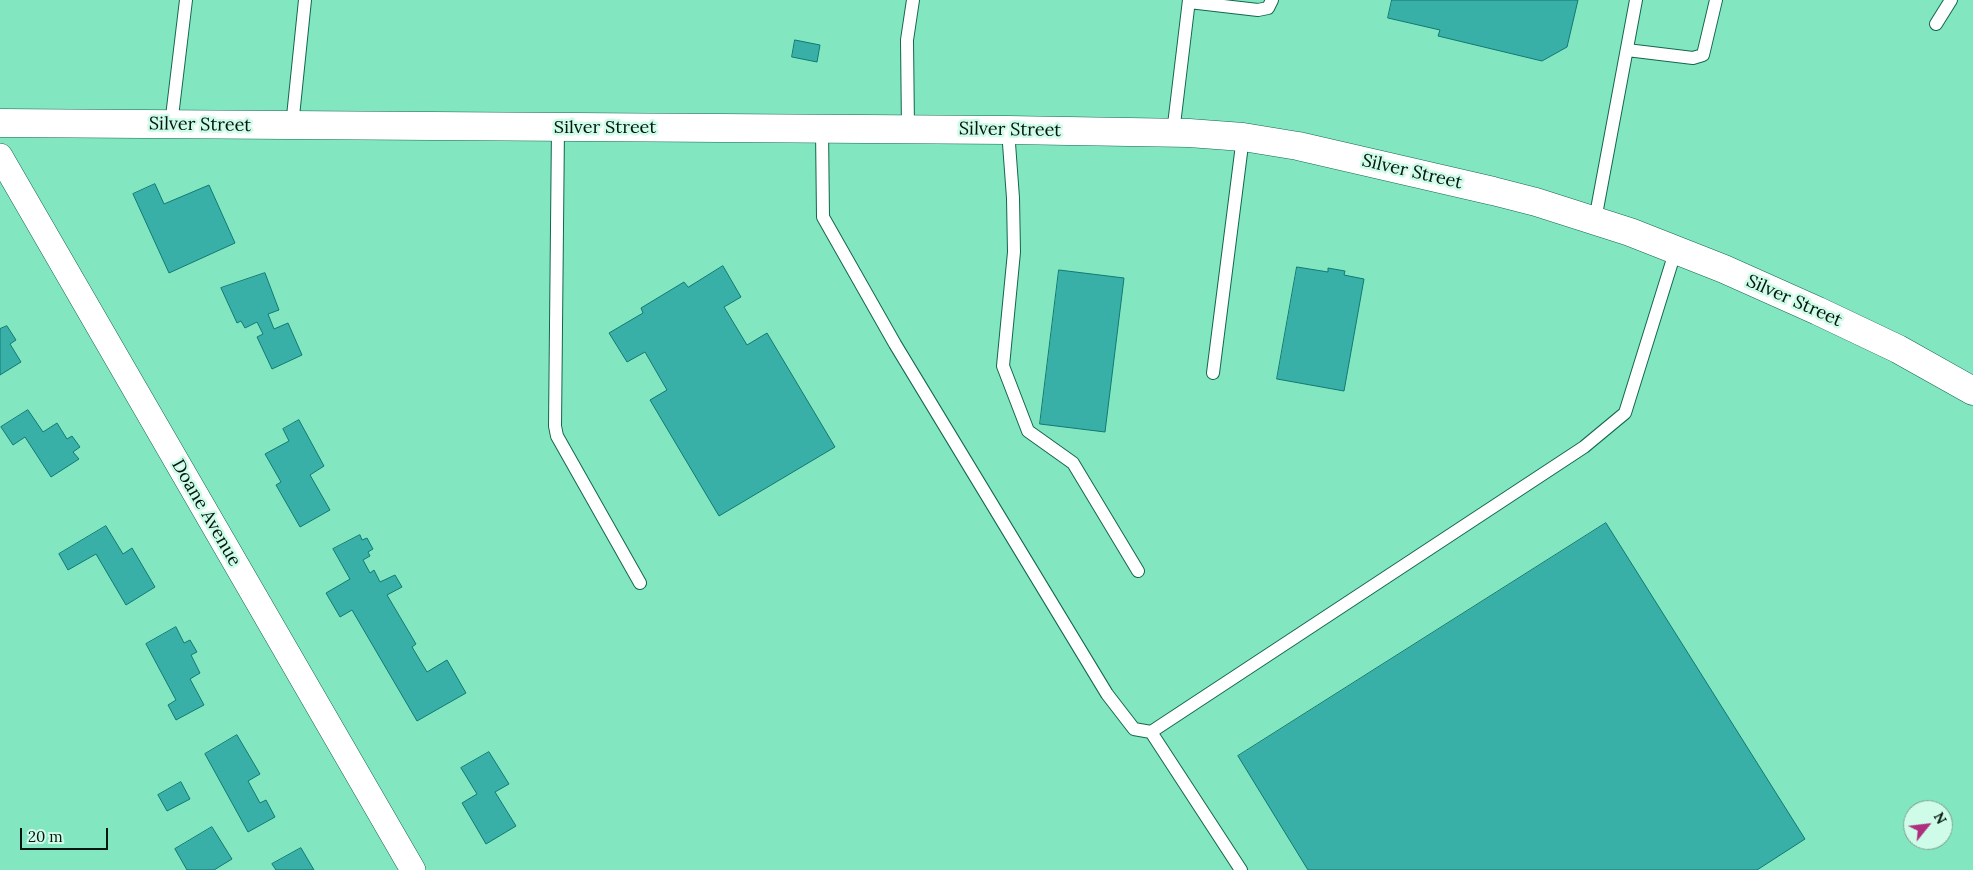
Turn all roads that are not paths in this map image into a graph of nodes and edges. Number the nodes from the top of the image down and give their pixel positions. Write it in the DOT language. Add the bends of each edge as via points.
graph roads {
  1 [pos="186,0"];
  2 [pos="305,0"];
  3 [pos="913,0"];
  4 [pos="1272,0"];
  5 [pos="1636,0"];
  6 [pos="1716,0"];
  7 [pos="1951,0"];
  8 [pos="1189,1"];
  9 [pos="1936,24"];
  10 [pos="1626,50"];
  11 [pos="0,123"];
  12 [pos="170,125"];
  13 [pos="292,126"];
  14 [pos="558,127"];
  15 [pos="822,129"];
  16 [pos="908,129"];
  17 [pos="1008,130"];
  18 [pos="1173,133"];
  19 [pos="1243,137"];
  20 [pos="0,156"];
  21 [pos="1595,220"];
  22 [pos="1676,249"];
  23 [pos="1213,373"];
  24 [pos="1973,391"];
  25 [pos="1138,571"];
  26 [pos="640,583"];
  27 [pos="1151,732"];
  28 [pos="413,870"];
  29 [pos="1241,870"];
  1 -- 12 [label="lane"];
  2 -- 13 [label="lane"];
  3 -- 16 [label="lane" via="907,40"];
  4 -- 8 [label="lane" via="1268,8 1258,10"];
  5 -- 10 [label="lane"];
  6 -- 10 [label="lane" via="1703,55 1693,58"];
  7 -- 9 [label="lane"];
  8 -- 18 [label="lane"];
  10 -- 21 [label="lane"];
  11 -- 12 [label="street, Silver Street"];
  12 -- 13 [label="street, Silver Street"];
  13 -- 14 [label="street, Silver Street"];
  14 -- 15 [label="street, Silver Street"];
  14 -- 26 [label="lane" via="556,431 561,447"];
  15 -- 16 [label="street, Silver Street"];
  15 -- 27 [label="lane" via="823,217 895,344 1107,694 1134,729"];
  16 -- 17 [label="street, Silver Street"];
  17 -- 18 [label="street, Silver Street"];
  17 -- 25 [label="lane" via="1014,252 1004,366 1028,431 1073,463"];
  18 -- 19 [label="street, Silver Street"];
  19 -- 21 [label="street, Silver Street" via="1450,180"];
  19 -- 23 [label="lane"];
  20 -- 28 [label="street, Doane Avenue"];
  21 -- 22 [label="street, Silver Street"];
  22 -- 24 [label="street, Silver Street" via="1898,348"];
  22 -- 27 [label="lane" via="1625,413 1584,447"];
  27 -- 29 [label="lane"];
}
